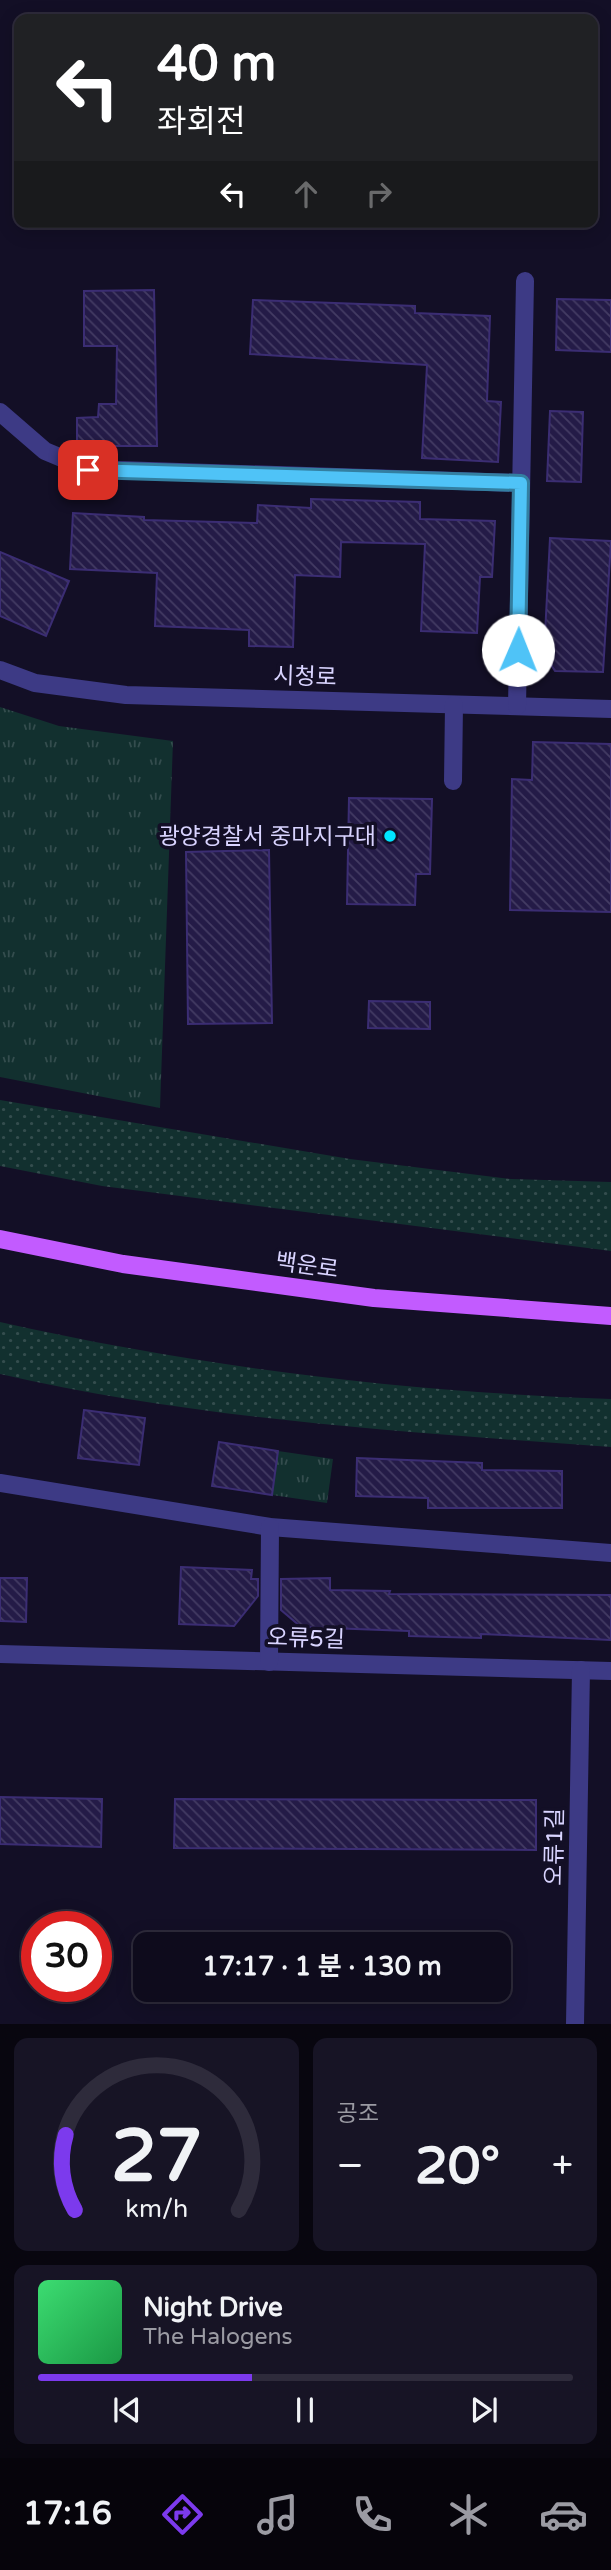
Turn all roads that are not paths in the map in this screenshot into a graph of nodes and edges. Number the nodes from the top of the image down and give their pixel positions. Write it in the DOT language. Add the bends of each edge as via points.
graph roads {
  1 [pos="525,281"];
  2 [pos="0,412"];
  3 [pos="521,483"];
  4 [pos="0,670"];
  5 [pos="454,705"];
  6 [pos="517,706"];
  7 [pos="611,709"];
  8 [pos="453,781"];
  9 [pos="0,1239"];
  10 [pos="611,1316"];
  11 [pos="0,1483"];
  12 [pos="270,1527"];
  13 [pos="611,1553"];
  14 [pos="0,1654"];
  15 [pos="269,1662"];
  16 [pos="581,1670"];
  17 [pos="611,1671"];
  18 [pos="575,2024"];
  1 -- 3 [label="street"];
  2 -- 3 [label="street" via="45,451 88,470"];
  3 -- 6 [label="street"];
  4 -- 5 [label="street, 시청로" via="35,683 126,695"];
  5 -- 6 [label="street, 시청로"];
  5 -- 8 [label="street"];
  6 -- 7 [label="street, 시청로"];
  9 -- 10 [label="main road, 백운로" via="123,1264 374,1298"];
  11 -- 12 [label="street"];
  12 -- 13 [label="street"];
  12 -- 15 [label="street"];
  14 -- 15 [label="street, 오류5길"];
  15 -- 16 [label="street, 오류5길"];
  16 -- 17 [label="street, 오류5길"];
  16 -- 18 [label="street, 오류1길"];
}
